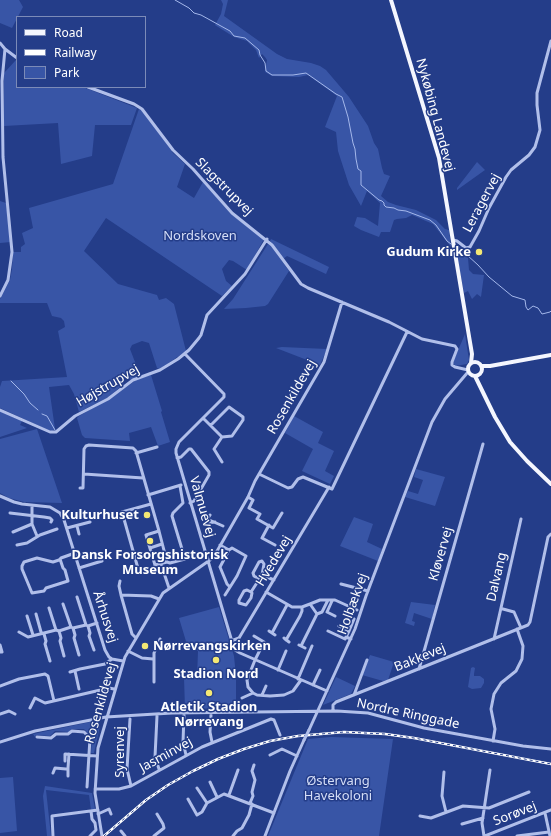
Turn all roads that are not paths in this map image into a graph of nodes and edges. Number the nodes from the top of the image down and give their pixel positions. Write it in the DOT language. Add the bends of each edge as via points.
graph roads {
  1 [pos="391,0"];
  2 [pos="551,41"];
  3 [pos="0,43"];
  4 [pos="5,49"];
  5 [pos="16,57"];
  6 [pos="91,88"];
  7 [pos="266,239"];
  8 [pos="453,243"];
  9 [pos="0,296"];
  10 [pos="342,302"];
  11 [pos="407,332"];
  12 [pos="185,354"];
  13 [pos="551,355"];
  14 [pos="473,362"];
  15 [pos="481,368"];
  16 [pos="471,372"];
  17 [pos="0,410"];
  18 [pos="203,418"];
  19 [pos="211,426"];
  20 [pos="222,437"];
  21 [pos="483,444"];
  22 [pos="157,447"];
  23 [pos="136,453"];
  24 [pos="177,458"];
  25 [pos="222,462"];
  26 [pos="84,474"];
  27 [pos="259,474"];
  28 [pos="143,478"];
  29 [pos="185,484"];
  30 [pos="551,484"];
  31 [pos="180,486"];
  32 [pos="80,488"];
  33 [pos="330,488"];
  34 [pos="148,495"];
  35 [pos="0,496"];
  36 [pos="248,497"];
  37 [pos="190,503"];
  38 [pos="151,504"];
  39 [pos="32,506"];
  40 [pos="10,513"];
  41 [pos="282,513"];
  42 [pos="210,515"];
  43 [pos="32,516"];
  44 [pos="521,520"];
  45 [pos="51,522"];
  46 [pos="90,522"];
  47 [pos="32,524"];
  48 [pos="269,525"];
  49 [pos="77,526"];
  50 [pos="223,526"];
  51 [pos="67,528"];
  52 [pos="57,529"];
  53 [pos="159,531"];
  54 [pos="13,532"];
  55 [pos="79,534"];
  56 [pos="551,534"];
  57 [pos="38,536"];
  58 [pos="162,544"];
  59 [pos="220,545"];
  60 [pos="274,545"];
  61 [pos="17,546"];
  62 [pos="150,548"];
  63 [pos="229,550"];
  64 [pos="75,553"];
  65 [pos="60,559"];
  66 [pos="102,561"];
  67 [pos="167,562"];
  68 [pos="208,562"];
  69 [pos="161,564"];
  70 [pos="155,565"];
  71 [pos="80,568"];
  72 [pos="262,576"];
  73 [pos="259,579"];
  74 [pos="274,580"];
  75 [pos="120,581"];
  76 [pos="341,584"];
  77 [pos="230,586"];
  78 [pos="169,588"];
  79 [pos="368,591"];
  80 [pos="251,592"];
  81 [pos="266,592"];
  82 [pos="121,595"];
  83 [pos="224,595"];
  84 [pos="77,597"];
  85 [pos="158,599"];
  86 [pos="328,600"];
  87 [pos="332,601"];
  88 [pos="63,604"];
  89 [pos="310,604"];
  90 [pos="287,605"];
  91 [pos="302,607"];
  92 [pos="49,608"];
  93 [pos="503,609"];
  94 [pos="357,610"];
  95 [pos="36,614"];
  96 [pos="317,614"];
  97 [pos="27,616"];
  98 [pos="335,616"];
  99 [pos="354,619"];
  100 [pos="97,623"];
  101 [pos="87,625"];
  102 [pos="338,626"];
  103 [pos="72,628"];
  104 [pos="519,629"];
  105 [pos="57,631"];
  106 [pos="328,631"];
  107 [pos="349,631"];
  108 [pos="19,632"];
  109 [pos="43,633"];
  110 [pos="272,633"];
  111 [pos="33,635"];
  112 [pos="254,636"];
  113 [pos="346,637"];
  114 [pos="136,638"];
  115 [pos="160,639"];
  116 [pos="351,639"];
  117 [pos="494,639"];
  118 [pos="286,640"];
  119 [pos="231,641"];
  120 [pos="0,645"];
  121 [pos="302,646"];
  122 [pos="312,646"];
  123 [pos="94,650"];
  124 [pos="128,651"];
  125 [pos="286,651"];
  126 [pos="0,652"];
  127 [pos="80,655"];
  128 [pos="64,656"];
  129 [pos="112,659"];
  130 [pos="153,659"];
  131 [pos="255,660"];
  132 [pos="367,660"];
  133 [pos="50,661"];
  134 [pos="123,661"];
  135 [pos="419,669"];
  136 [pos="278,670"];
  137 [pos="320,670"];
  138 [pos="75,671"];
  139 [pos="70,672"];
  140 [pos="299,679"];
  141 [pos="154,682"];
  142 [pos="314,685"];
  143 [pos="1,686"];
  144 [pos="266,686"];
  145 [pos="79,689"];
  146 [pos="114,689"];
  147 [pos="327,691"];
  148 [pos="253,693"];
  149 [pos="354,695"];
  150 [pos="262,696"];
  151 [pos="242,698"];
  152 [pos="54,701"];
  153 [pos="30,708"];
  154 [pos="333,711"];
  155 [pos="317,712"];
  156 [pos="0,714"];
  157 [pos="15,714"];
  158 [pos="210,714"];
  159 [pos="184,715"];
  160 [pos="157,716"];
  161 [pos="106,717"];
  162 [pos="130,719"];
  163 [pos="280,735"];
  164 [pos="36,737"];
  165 [pos="493,741"];
  166 [pos="0,742"];
  167 [pos="212,742"];
  168 [pos="551,749"];
  169 [pos="69,754"];
  170 [pos="89,755"];
  171 [pos="186,755"];
  172 [pos="270,755"];
  173 [pos="97,756"];
  174 [pos="297,756"];
  175 [pos="65,761"];
  176 [pos="254,765"];
  177 [pos="68,768"];
  178 [pos="159,769"];
  179 [pos="238,770"];
  180 [pos="490,770"];
  181 [pos="444,772"];
  182 [pos="53,774"];
  183 [pos="68,776"];
  184 [pos="236,776"];
  185 [pos="241,778"];
  186 [pos="210,782"];
  187 [pos="131,786"];
  188 [pos="88,787"];
  189 [pos="197,788"];
  190 [pos="95,789"];
  191 [pos="530,792"];
  192 [pos="229,795"];
  193 [pos="217,797"];
  194 [pos="188,799"];
  195 [pos="207,803"];
  196 [pos="251,804"];
  197 [pos="485,808"];
  198 [pos="551,810"];
  199 [pos="91,811"];
  200 [pos="98,812"];
  201 [pos="446,812"];
  202 [pos="274,813"];
  203 [pos="545,813"];
  204 [pos="111,814"];
  205 [pos="157,814"];
  206 [pos="420,816"];
  207 [pos="483,818"];
  208 [pos="462,824"];
  209 [pos="121,831"];
  210 [pos="550,832"];
  211 [pos="102,834"];
  212 [pos="537,835"];
  213 [pos="53,836"];
  214 [pos="90,836"];
  215 [pos="125,836"];
  216 [pos="154,836"];
  217 [pos="232,836"];
  218 [pos="265,836"];
  219 [pos="485,836"];
  220 [pos="517,836"];
  221 [pos="550,836"];
  1 -- 8 [label="main road, Nykøbing Landevej" via="437,151"];
  2 -- 8 [label="street, Leragervej" via="537,93 540,130 535,147 506,177 470,247 466,248 457,241"];
  3 -- 4 [label="street"];
  4 -- 5 [label="street"];
  4 -- 9 [label="street" via="2,81 3,158 12,252 8,280"];
  6 -- 7 [label="street, Slagstrupvej" via="142,109 173,150 232,213"];
  7 -- 10 [label="street, Slagstrupvej" via="301,284"];
  7 -- 12 [label="street, Højstrupvej" via="245,274 207,315 201,335"];
  8 -- 14 [label="main road, Nykøbing Landevej"];
  10 -- 11 [label="street, Slagstrupvej"];
  10 -- 27 [label="street, Rosenkildevej" via="324,362"];
  11 -- 16 [label="street, Slagstrupvej" via="426,340 456,347 453,366"];
  11 -- 33 [label="street, Hvedevej"];
  12 -- 17 [label="street, Højstrupvej" via="160,370 133,380 108,399 75,416 56,432 50,432"];
  12 -- 18 [label="street" via="224,394"];
  13 -- 15 [label="main road"];
  14 -- 15 [label="main road" via="479,363"];
  14 -- 16 [label="main road"];
  15 -- 16 [label="main road"];
  16 -- 30 [label="main road" via="510,442"];
  16 -- 79 [label="street, Holbækvej" via="445,399 436,413"];
  18 -- 19 [label="street"];
  18 -- 24 [label="street" via="177,445"];
  19 -- 20 [label="street"];
  19 -- 20 [label="street" via="229,408 243,417 232,436"];
  20 -- 25 [label="street" via="214,449"];
  21 -- 135 [label="street, Kløvervej"];
  22 -- 23 [label="street"];
  23 -- 26 [label="street" via="131,447 88,445 84,449"];
  23 -- 28 [label="street"];
  24 -- 29 [label="street, Valmuevej"];
  24 -- 37 [label="street" via="191,449 210,475 194,501"];
  26 -- 28 [label="street"];
  26 -- 32 [label="street" via="84,488"];
  27 -- 33 [label="street" via="288,488 303,477"];
  27 -- 36 [label="street, Rosenkildevej"];
  28 -- 34 [label="street"];
  29 -- 31 [label="street"];
  29 -- 37 [label="street, Valmuevej"];
  31 -- 34 [label="street"];
  31 -- 67 [label="street" via="184,503 172,516 184,559"];
  33 -- 74 [label="street, Hvedevej"];
  34 -- 38 [label="street"];
  35 -- 39 [label="street, Århusvej"];
  36 -- 48 [label="street" via="253,500 249,508 260,514 257,519"];
  36 -- 59 [label="street, Rosenkildevej"];
  37 -- 68 [label="street, Valmuevej"];
  38 -- 53 [label="street"];
  38 -- 70 [label="street" via="122,512 139,572 154,568"];
  39 -- 43 [label="street"];
  39 -- 51 [label="street, Århusvej" via="57,510"];
  40 -- 43 [label="street"];
  41 -- 48 [label="street" via="274,528"];
  42 -- 50 [label="street" via="207,523 216,522"];
  43 -- 45 [label="street" via="50,518"];
  43 -- 47 [label="street"];
  44 -- 117 [label="street, Dalvang"];
  46 -- 49 [label="street"];
  47 -- 54 [label="street"];
  47 -- 57 [label="street"];
  48 -- 60 [label="street" via="262,538"];
  49 -- 51 [label="street"];
  49 -- 55 [label="street"];
  51 -- 64 [label="street, Århusvej"];
  52 -- 57 [label="street"];
  53 -- 58 [label="street"];
  53 -- 62 [label="street" via="146,535"];
  56 -- 104 [label="street, Bakkevej" via="548,537 530,622"];
  57 -- 61 [label="street"];
  58 -- 62 [label="street"];
  58 -- 67 [label="street"];
  59 -- 63 [label="street"];
  59 -- 68 [label="street, Rosenkildevej"];
  62 -- 70 [label="street"];
  63 -- 77 [label="street" via="220,567 226,584"];
  63 -- 77 [label="street" via="232,548 246,558"];
  64 -- 65 [label="street"];
  64 -- 71 [label="street, Århusvej"];
  65 -- 65 [label="street" via="51,562 37,558 24,562 22,569 31,592 34,594 68,581"];
  66 -- 71 [label="street"];
  67 -- 69 [label="street"];
  68 -- 78 [label="street, Rosenkildevej"];
  68 -- 119 [label="street, Valmuevej"];
  69 -- 70 [label="street"];
  69 -- 78 [label="street"];
  71 -- 100 [label="street, Århusvej"];
  72 -- 73 [label="street"];
  72 -- 73 [label="street" via="262,561 253,573"];
  72 -- 74 [label="street"];
  73 -- 80 [label="street"];
  74 -- 81 [label="street, Hvedevej"];
  75 -- 82 [label="street"];
  76 -- 79 [label="street"];
  77 -- 83 [label="street"];
  78 -- 85 [label="street, Rosenkildevej"];
  79 -- 116 [label="street, Holbækvej"];
  80 -- 80 [label="street" via="252,596 247,605 239,603 244,591"];
  81 -- 90 [label="street"];
  81 -- 119 [label="street, Hvedevej" via="239,638"];
  82 -- 85 [label="street" via="151,596"];
  82 -- 114 [label="street" via="132,634"];
  84 -- 101 [label="street"];
  85 -- 114 [label="street, Rosenkildevej"];
  86 -- 87 [label="street"];
  86 -- 89 [label="street"];
  86 -- 96 [label="street" via="322,612"];
  87 -- 94 [label="street"];
  87 -- 98 [label="street" via="327,612"];
  88 -- 103 [label="street"];
  89 -- 91 [label="street"];
  89 -- 96 [label="street"];
  90 -- 91 [label="street"];
  90 -- 110 [label="street"];
  91 -- 118 [label="street" via="300,616"];
  92 -- 105 [label="street"];
  93 -- 104 [label="street" via="514,612"];
  95 -- 109 [label="street"];
  96 -- 121 [label="street"];
  97 -- 111 [label="street"];
  99 -- 107 [label="street"];
  100 -- 101 [label="street"];
  100 -- 129 [label="street, Århusvej" via="105,650"];
  101 -- 103 [label="street"];
  101 -- 123 [label="street"];
  102 -- 107 [label="street"];
  103 -- 105 [label="street"];
  103 -- 127 [label="street"];
  104 -- 117 [label="street, Bakkevej"];
  104 -- 165 [label="street" via="523,646 522,659 516,671 494,694 491,709 495,729"];
  105 -- 109 [label="street"];
  105 -- 128 [label="street"];
  106 -- 113 [label="street" via="345,639"];
  107 -- 113 [label="street"];
  108 -- 111 [label="street" via="28,637"];
  109 -- 111 [label="street"];
  109 -- 133 [label="street"];
  112 -- 131 [label="street" via="265,642"];
  113 -- 116 [label="street"];
  114 -- 124 [label="street, Rosenkildevej"];
  115 -- 130 [label="street"];
  116 -- 147 [label="street, Holbækvej"];
  117 -- 135 [label="street, Bakkevej"];
  119 -- 131 [label="street, Valmuevej" via="235,650"];
  120 -- 126 [label="street"];
  122 -- 140 [label="street"];
  124 -- 130 [label="street" via="142,658"];
  124 -- 134 [label="street, Rosenkildevej"];
  125 -- 136 [label="street"];
  129 -- 134 [label="street, Århusvej"];
  129 -- 138 [label="street" via="105,664"];
  130 -- 141 [label="street"];
  131 -- 136 [label="street, Valmuevej"];
  131 -- 148 [label="street" via="247,680 248,687"];
  132 -- 149 [label="street"];
  134 -- 146 [label="street, Rosenkildevej"];
  135 -- 149 [label="street, Bakkevej"];
  136 -- 140 [label="street, Valmuevej"];
  137 -- 142 [label="street"];
  138 -- 139 [label="street"];
  138 -- 145 [label="street"];
  140 -- 142 [label="street, Valmuevej"];
  140 -- 150 [label="street" via="296,688 288,693"];
  142 -- 147 [label="street, Valmuevej"];
  143 -- 152 [label="street" via="44,674 47,675"];
  144 -- 150 [label="street"];
  146 -- 152 [label="street"];
  146 -- 161 [label="street, Rosenkildevej"];
  147 -- 155 [label="street, Holbækvej"];
  148 -- 150 [label="street"];
  148 -- 151 [label="street"];
  149 -- 154 [label="street, Bakkevej" via="336,702"];
  152 -- 153 [label="street" via="45,703 35,698"];
  154 -- 155 [label="street, Nordre Ringgade"];
  154 -- 165 [label="street, Nordre Ringgade" via="372,714 416,726"];
  155 -- 161 [label="street, Nordre Ringgade" via="172,713"];
  155 -- 174 [label="street, Holbækvej, bridge"];
  156 -- 157 [label="street" via="9,711"];
  158 -- 167 [label="street"];
  159 -- 171 [label="street" via="183,742"];
  160 -- 178 [label="street" via="155,754"];
  161 -- 166 [label="street, Nordre Ringgade" via="35,731"];
  161 -- 173 [label="street, Rosenkildevej"];
  162 -- 187 [label="street, Syrenvej" via="127,769"];
  163 -- 167 [label="street, Jasminvej" via="274,720 271,719"];
  164 -- 170 [label="street" via="51,738 56,734 68,734 72,731 84,732 90,738"];
  165 -- 168 [label="street, Nordre Ringgade"];
  167 -- 171 [label="street, Jasminvej"];
  169 -- 170 [label="street"];
  169 -- 175 [label="street" via="65,754"];
  169 -- 177 [label="street"];
  170 -- 173 [label="street"];
  170 -- 188 [label="street"];
  171 -- 178 [label="street, Jasminvej"];
  172 -- 174 [label="street" via="282,749"];
  173 -- 190 [label="street, Rosenkildevej"];
  174 -- 202 [label="street, Holbækvej"];
  176 -- 196 [label="street" via="252,772 255,780"];
  177 -- 182 [label="street" via="55,768"];
  177 -- 183 [label="street"];
  178 -- 187 [label="street, Jasminvej"];
  179 -- 184 [label="street"];
  180 -- 197 [label="street"];
  181 -- 201 [label="street" via="442,796"];
  184 -- 185 [label="street"];
  184 -- 192 [label="street"];
  186 -- 193 [label="street"];
  187 -- 190 [label="street, Jasminvej"];
  189 -- 195 [label="street"];
  190 -- 200 [label="street, Rosenkildevej"];
  191 -- 197 [label="street"];
  192 -- 193 [label="street"];
  192 -- 196 [label="street"];
  193 -- 195 [label="street"];
  194 -- 195 [label="street" via="197,815"];
  196 -- 202 [label="street"];
  196 -- 217 [label="street" via="242,828"];
  197 -- 201 [label="street" via="463,806"];
  197 -- 207 [label="street"];
  198 -- 203 [label="street, Sorøvej"];
  199 -- 200 [label="street"];
  199 -- 213 [label="street" via="52,816"];
  199 -- 214 [label="street" via="96,830"];
  200 -- 204 [label="street" via="109,809"];
  200 -- 211 [label="street, Rosenkildevej"];
  201 -- 206 [label="street" via="431,818"];
  202 -- 218 [label="street, Holbækvej"];
  203 -- 210 [label="street"];
  203 -- 219 [label="street, Sorøvej"];
  205 -- 216 [label="street" via="164,828"];
  207 -- 208 [label="street"];
  207 -- 219 [label="street" via="482,828"];
  209 -- 215 [label="street"];
  210 -- 212 [label="street"];
  210 -- 221 [label="street"];
  212 -- 220 [label="street"];
}
